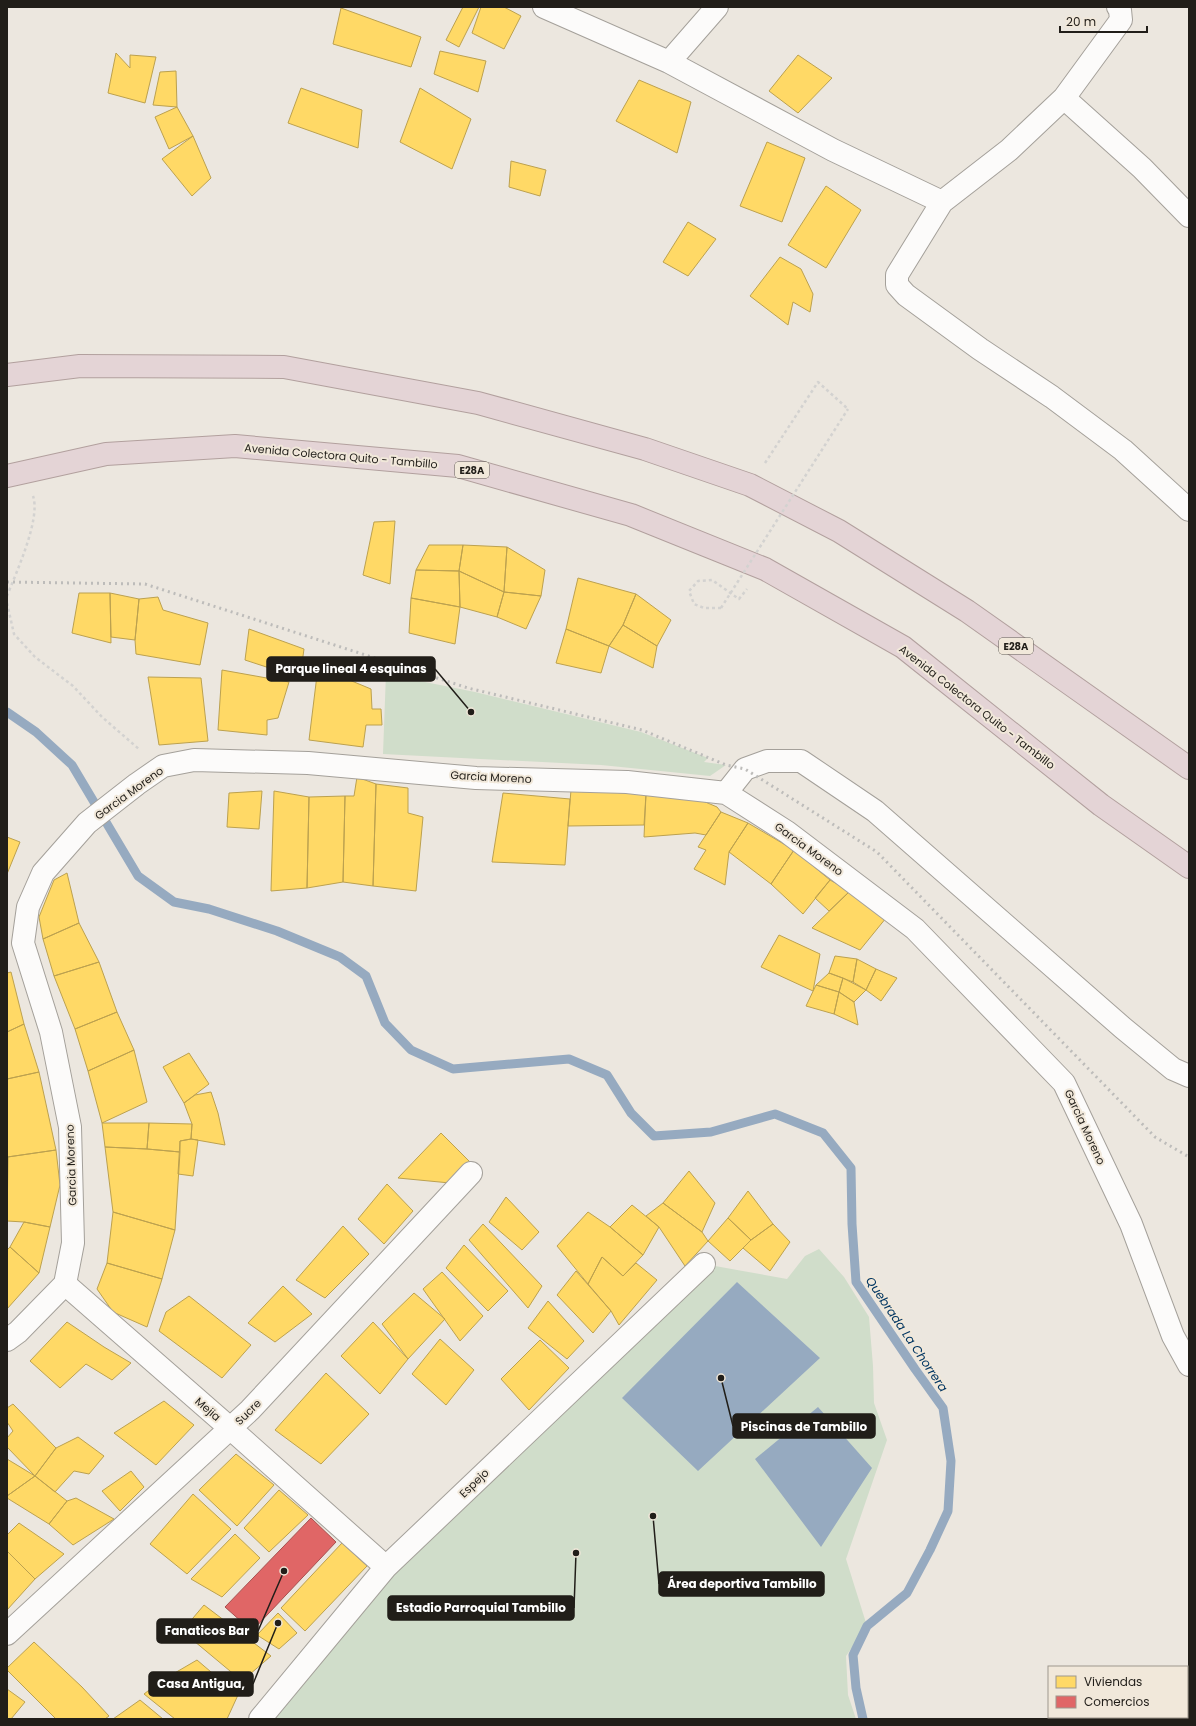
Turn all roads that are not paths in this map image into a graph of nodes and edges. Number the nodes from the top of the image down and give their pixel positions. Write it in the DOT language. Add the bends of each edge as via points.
graph roads {
  1 [pos="544,7"];
  2 [pos="717,7"];
  3 [pos="1118,7"];
  4 [pos="669,62"];
  5 [pos="1064,98"];
  6 [pos="942,202"];
  7 [pos="1189,216"];
  8 [pos="7,375"];
  9 [pos="16,474"];
  10 [pos="1189,510"];
  11 [pos="1189,768"];
  12 [pos="726,793"];
  13 [pos="1189,867"];
  14 [pos="1189,1076"];
  15 [pos="471,1174"];
  16 [pos="704,1264"];
  17 [pos="65,1284"];
  18 [pos="7,1340"];
  19 [pos="1189,1365"];
  20 [pos="231,1428"];
  21 [pos="386,1567"];
  22 [pos="7,1634"];
  23 [pos="260,1719"];
  1 -- 4 [label="street"];
  2 -- 4 [label="street"];
  3 -- 5 [label="street" via="1121,20"];
  4 -- 6 [label="street" via="833,150"];
  5 -- 6 [label="street" via="1009,150"];
  5 -- 7 [label="street" via="1142,168"];
  6 -- 10 [label="street" via="897,275 897,285 906,295 1123,450"];
  8 -- 11 [label="highway, E28A" via="80,366 284,368 478,403 645,449 750,485 839,531 967,611"];
  9 -- 13 [label="highway, Avenida Colectora Quito - Tambillo / E28A" via="106,454 235,446 458,466 631,515 765,569 904,647 1101,805"];
  12 -- 14 [label="street" via="745,769 767,761 801,761 875,811 1124,1028 1174,1069"];
  12 -- 17 [label="street, Garcia Moreno" via="627,782 476,778 308,763 194,760 163,766 137,784 87,823 43,873 28,907 24,943 51,1032 70,1126 74,1243"];
  12 -- 19 [label="street, Garcia Moreno" via="787,832 915,929 1064,1083 1131,1224 1173,1336"];
  15 -- 20 [label="street, Sucre"];
  16 -- 21 [label="street, Espejo"];
  17 -- 18 [label="street"];
  17 -- 20 [label="street, Mejia"];
  20 -- 21 [label="street, Mejia"];
  20 -- 22 [label="street, Sucre"];
  21 -- 23 [label="street, Espejo"];
}
